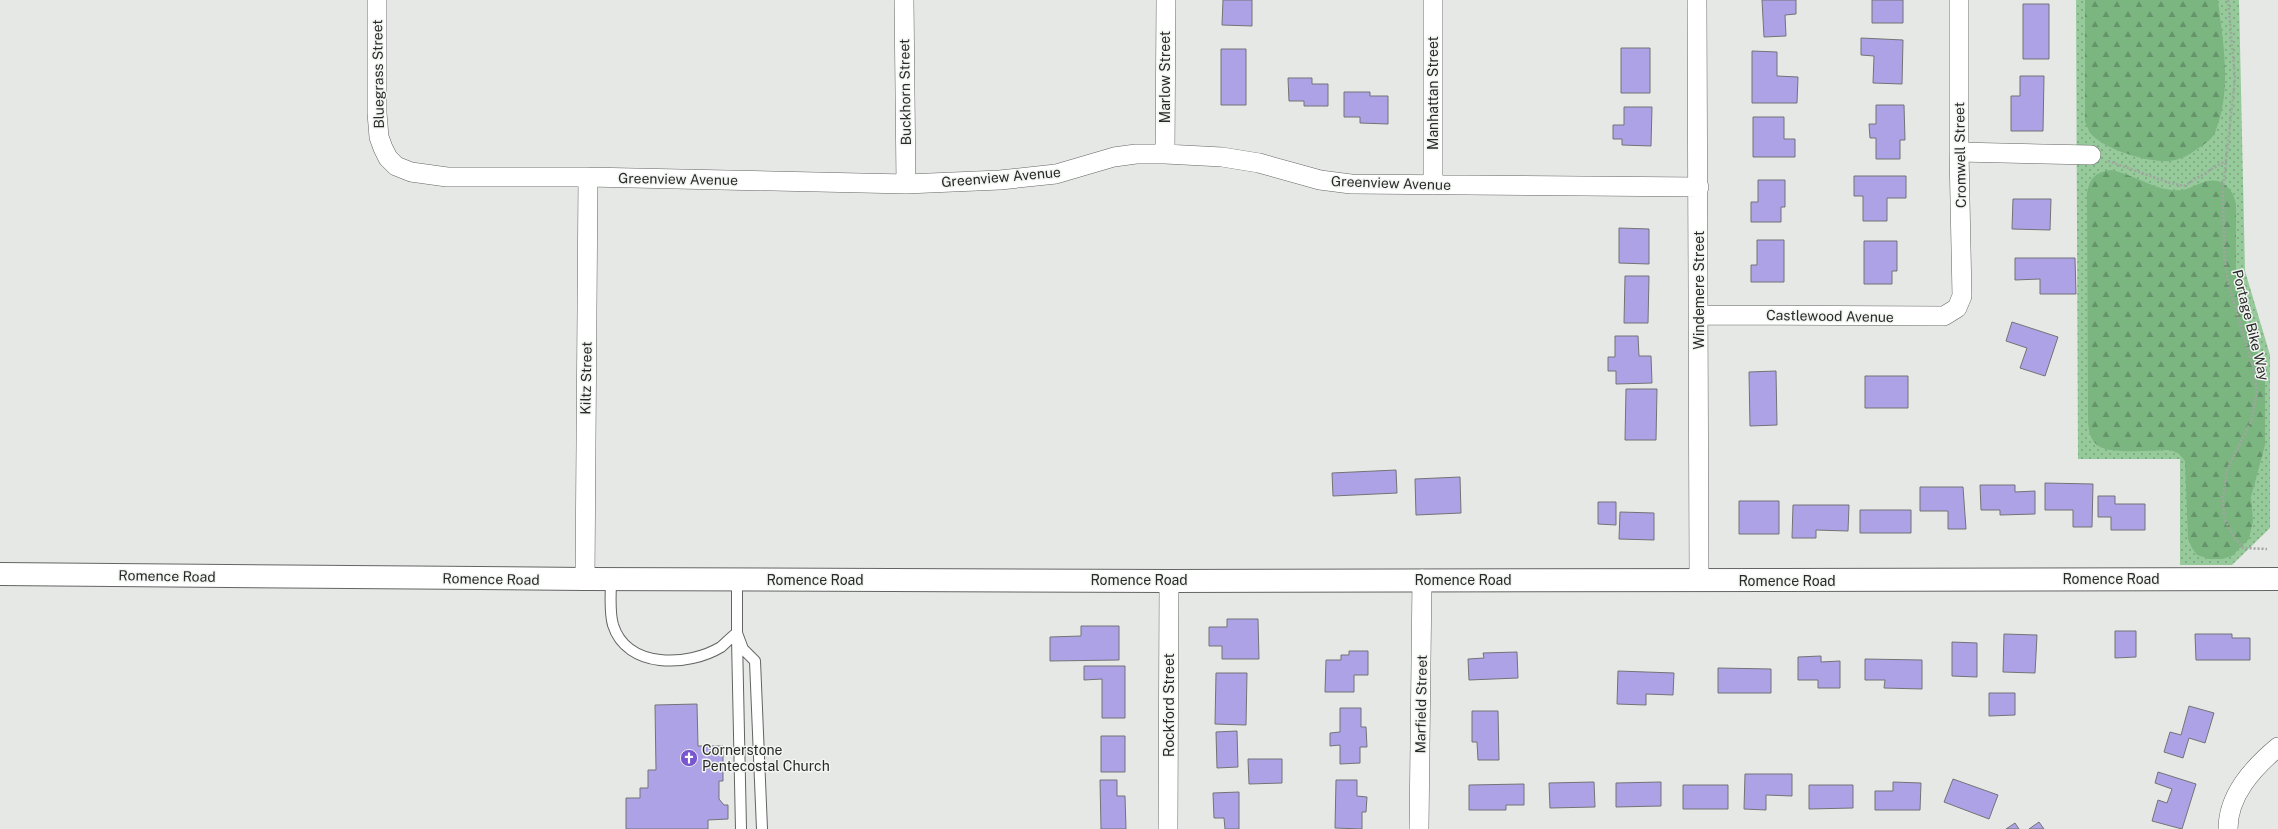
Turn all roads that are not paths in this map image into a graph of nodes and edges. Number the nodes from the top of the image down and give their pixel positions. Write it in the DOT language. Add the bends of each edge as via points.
graph roads {
  1 [pos="377,0"];
  2 [pos="904,0"];
  3 [pos="1166,0"];
  4 [pos="1433,0"];
  5 [pos="1697,0"];
  6 [pos="1959,0"];
  7 [pos="1959,152"];
  8 [pos="1165,154"];
  9 [pos="2091,155"];
  10 [pos="396,166"];
  11 [pos="588,176"];
  12 [pos="906,184"];
  13 [pos="1433,185"];
  14 [pos="1699,187"];
  15 [pos="1957,308"];
  16 [pos="1700,315"];
  17 [pos="0,574"];
  18 [pos="585,579"];
  19 [pos="611,579"];
  20 [pos="1422,579"];
  21 [pos="2278,579"];
  22 [pos="737,580"];
  23 [pos="1169,581"];
  24 [pos="1699,581"];
  25 [pos="737,632"];
  26 [pos="2278,747"];
  27 [pos="741,829"];
  28 [pos="762,829"];
  29 [pos="1168,829"];
  30 [pos="1419,829"];
  31 [pos="2228,829"];
  1 -- 10 [label="street, Bluegrass Street" via="379,137 388,158"];
  2 -- 12 [label="street, Buckhorn Street"];
  3 -- 8 [label="street, Marlow Street"];
  4 -- 13 [label="street, Manhattan Street"];
  5 -- 14 [label="street, Windemere Street"];
  6 -- 7 [label="street, Cromwell Street"];
  7 -- 9 [label="street"];
  7 -- 15 [label="street, Cromwell Street" via="1962,296"];
  8 -- 12 [label="street, Greenview Avenue" via="1114,157 1056,174 1000,180"];
  8 -- 13 [label="street, Greenview Avenue" via="1259,163 1320,180 1343,183"];
  10 -- 11 [label="street, Greenview Avenue" via="411,172 447,177"];
  11 -- 12 [label="street, Greenview Avenue"];
  11 -- 18 [label="street, Kiltz Street"];
  13 -- 14 [label="street, Greenview Avenue"];
  14 -- 16 [label="street, Windemere Street"];
  15 -- 16 [label="street, Castlewood Avenue" via="1944,316"];
  16 -- 24 [label="street, Windemere Street"];
  17 -- 18 [label="street, Romence Road"];
  18 -- 19 [label="street, Romence Road"];
  19 -- 22 [label="street, Romence Road"];
  19 -- 25 [label="lane" via="613,625 620,639 645,657 689,660 721,646"];
  20 -- 23 [label="street, Romence Road"];
  20 -- 24 [label="street, Romence Road"];
  20 -- 30 [label="street, Marfield Street"];
  21 -- 24 [label="street, Romence Road"];
  22 -- 23 [label="street, Romence Road"];
  22 -- 25 [label="lane"];
  23 -- 29 [label="street, Rockford Street"];
  25 -- 27 [label="lane"];
  25 -- 28 [label="lane" via="744,649 755,661"];
  26 -- 31 [label="street" via="2259,763 2235,797"];
}
